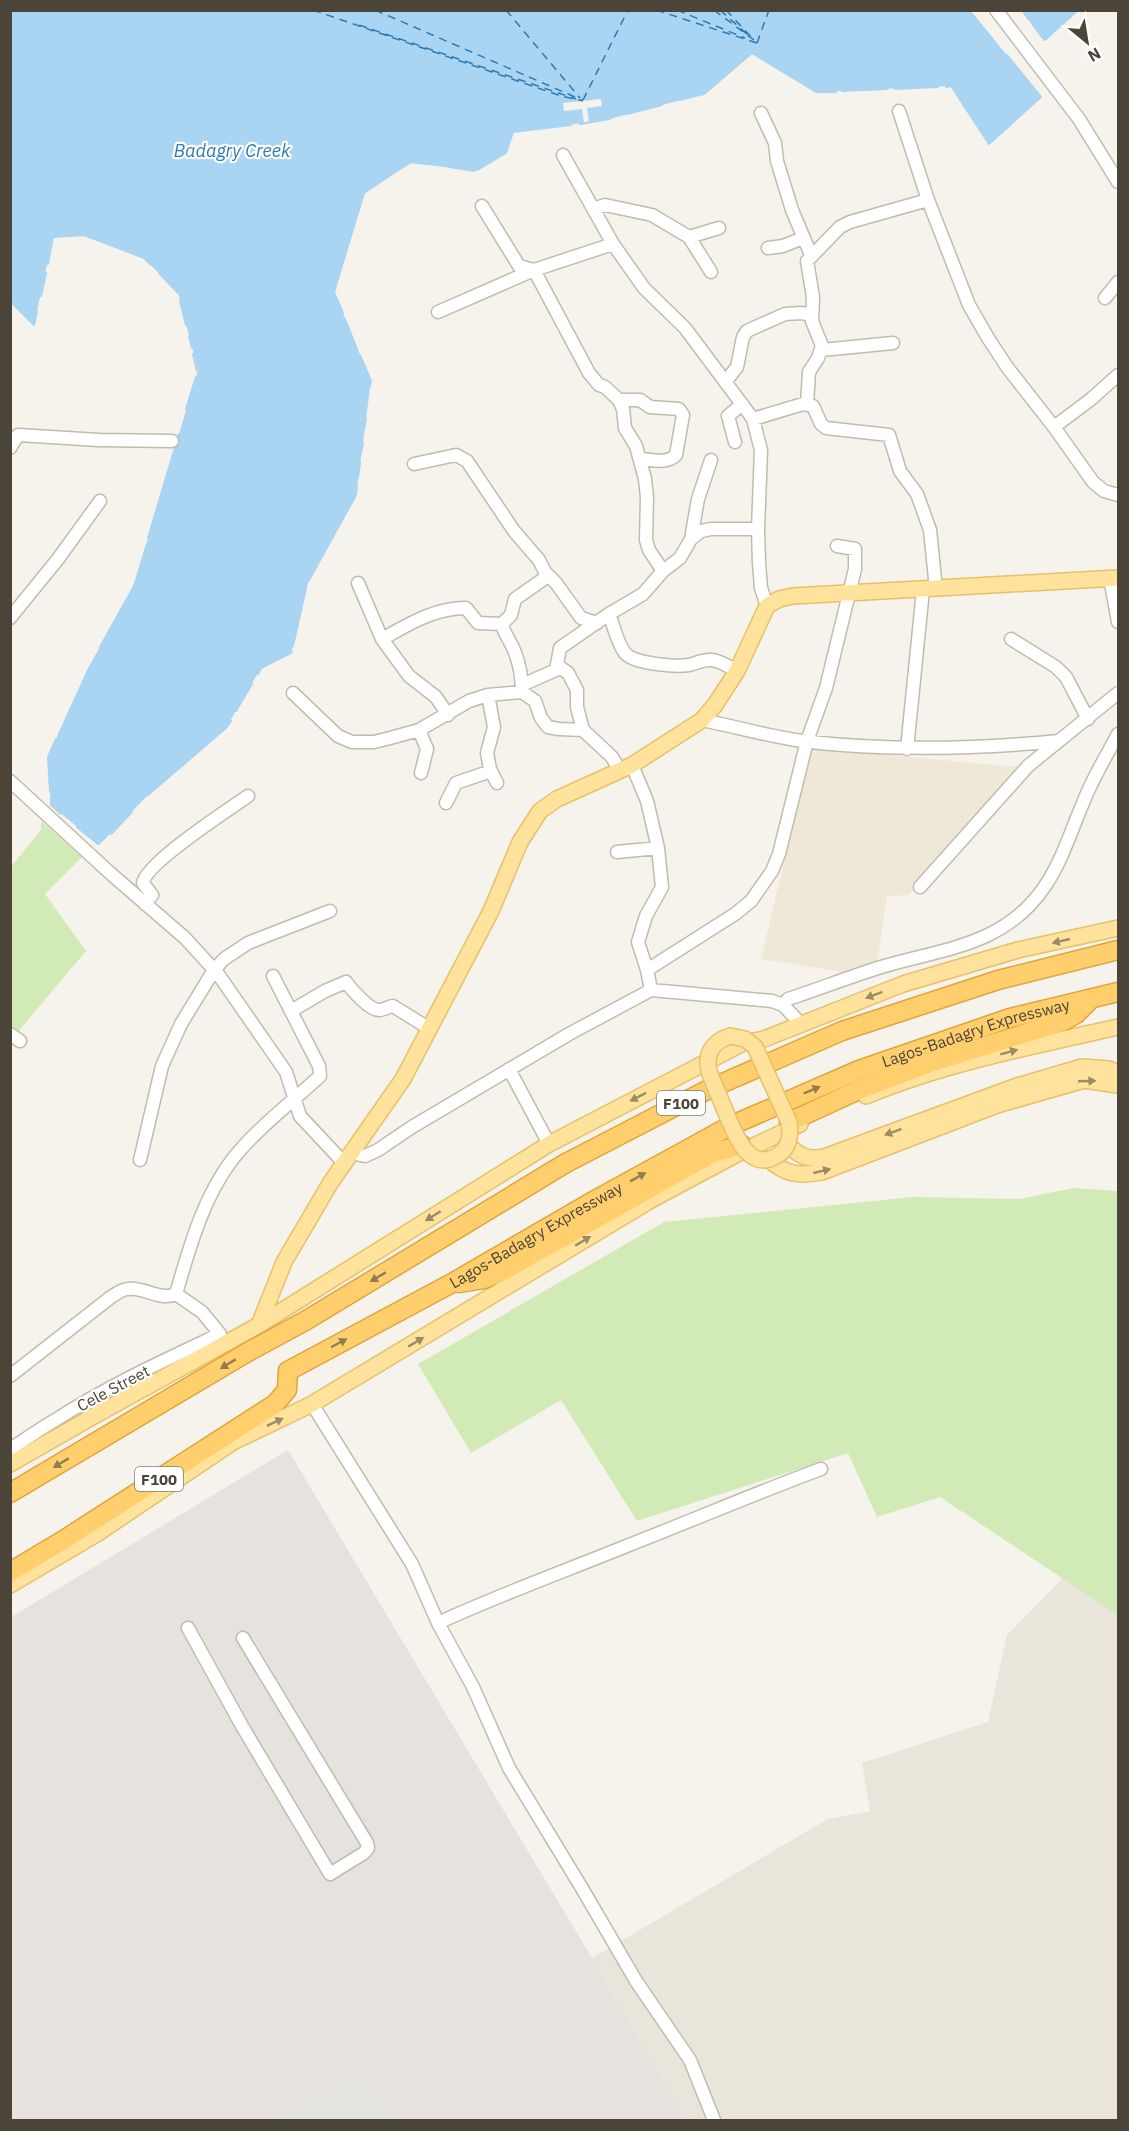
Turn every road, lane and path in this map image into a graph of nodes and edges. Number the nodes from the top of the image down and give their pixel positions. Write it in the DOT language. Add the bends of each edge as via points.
graph roads {
  1 [pos="996,10"];
  2 [pos="899,111"];
  3 [pos="761,113"];
  4 [pos="563,155"];
  5 [pos="1119,182"];
  6 [pos="928,200"];
  7 [pos="482,206"];
  8 [pos="593,209"];
  9 [pos="719,228"];
  10 [pos="689,237"];
  11 [pos="803,238"];
  12 [pos="613,244"];
  13 [pos="768,248"];
  14 [pos="811,255"];
  15 [pos="534,270"];
  16 [pos="711,272"];
  17 [pos="1119,282"];
  18 [pos="1105,298"];
  19 [pos="438,312"];
  20 [pos="812,315"];
  21 [pos="893,343"];
  22 [pos="822,350"];
  23 [pos="1119,375"];
  24 [pos="726,381"];
  25 [pos="619,400"];
  26 [pos="742,404"];
  27 [pos="807,405"];
  28 [pos="753,419"];
  29 [pos="1054,427"];
  30 [pos="172,441"];
  31 [pos="735,442"];
  32 [pos="10,448"];
  33 [pos="641,459"];
  34 [pos="711,460"];
  35 [pos="414,464"];
  36 [pos="1119,495"];
  37 [pos="100,501"];
  38 [pos="758,529"];
  39 [pos="691,539"];
  40 [pos="837,546"];
  41 [pos="663,571"];
  42 [pos="545,572"];
  43 [pos="1114,578"];
  44 [pos="358,583"];
  45 [pos="930,590"];
  46 [pos="850,593"];
  47 [pos="767,606"];
  48 [pos="609,614"];
  49 [pos="10,618"];
  50 [pos="1119,622"];
  51 [pos="597,623"];
  52 [pos="502,624"];
  53 [pos="382,639"];
  54 [pos="1011,639"];
  55 [pos="558,666"];
  56 [pos="737,671"];
  57 [pos="522,688"];
  58 [pos="293,693"];
  59 [pos="1119,693"];
  60 [pos="488,695"];
  61 [pos="448,715"];
  62 [pos="1088,719"];
  63 [pos="702,720"];
  64 [pos="419,730"];
  65 [pos="583,730"];
  66 [pos="1119,735"];
  67 [pos="807,741"];
  68 [pos="1059,741"];
  69 [pos="1023,744"];
  70 [pos="907,749"];
  71 [pos="1028,766"];
  72 [pos="626,768"];
  73 [pos="491,771"];
  74 [pos="421,773"];
  75 [pos="10,781"];
  76 [pos="497,783"];
  77 [pos="248,796"];
  78 [pos="446,803"];
  79 [pos="658,848"];
  80 [pos="616,852"];
  81 [pos="920,887"];
  82 [pos="145,904"];
  83 [pos="330,911"];
  84 [pos="1119,928"];
  85 [pos="1119,950"];
  86 [pos="1079,960"];
  87 [pos="214,970"];
  88 [pos="647,970"];
  89 [pos="273,976"];
  90 [pos="651,990"];
  91 [pos="1119,992"];
  92 [pos="1094,997"];
  93 [pos="783,1005"];
  94 [pos="291,1011"];
  95 [pos="801,1024"];
  96 [pos="1119,1028"];
  97 [pos="430,1029"];
  98 [pos="759,1053"];
  99 [pos="509,1069"];
  100 [pos="1119,1073"];
  101 [pos="710,1074"];
  102 [pos="1119,1085"];
  103 [pos="296,1098"];
  104 [pos="950,1117"];
  105 [pos="789,1122"];
  106 [pos="549,1144"];
  107 [pos="788,1144"];
  108 [pos="742,1145"];
  109 [pos="348,1158"];
  110 [pos="768,1159"];
  111 [pos="140,1160"];
  112 [pos="433,1243"];
  113 [pos="278,1274"];
  114 [pos="452,1283"];
  115 [pos="176,1294"];
  116 [pos="284,1310"];
  117 [pos="259,1325"];
  118 [pos="10,1376"];
  119 [pos="312,1404"];
  120 [pos="87,1410"];
  121 [pos="57,1418"];
  122 [pos="64,1433"];
  123 [pos="10,1449"];
  124 [pos="10,1464"];
  125 [pos="821,1469"];
  126 [pos="10,1493"];
  127 [pos="10,1572"];
  128 [pos="10,1585"];
  129 [pos="438,1623"];
  130 [pos="188,1628"];
  131 [pos="243,1638"];
  132 [pos="714,2121"];
  1 -- 5 [label="street" via="1078,119"];
  2 -- 6 [label="street"];
  3 -- 11 [label="street" via="775,143 782,179"];
  4 -- 8 [label="street"];
  6 -- 14 [label="street" via="850,222"];
  6 -- 29 [label="street" via="969,305 1007,367"];
  7 -- 15 [label="street" via="519,266"];
  8 -- 10 [label="street" via="605,205 652,215"];
  8 -- 12 [label="street"];
  9 -- 10 [label="street"];
  10 -- 16 [label="street"];
  11 -- 13 [label="street"];
  11 -- 14 [label="street"];
  12 -- 15 [label="street"];
  12 -- 24 [label="street" via="644,288 685,328"];
  14 -- 20 [label="street" via="807,261"];
  15 -- 19 [label="street"];
  15 -- 25 [label="street" via="589,373"];
  17 -- 18 [label="street"];
  20 -- 22 [label="street"];
  20 -- 24 [label="street" via="785,314 747,331 737,368"];
  21 -- 22 [label="street"];
  22 -- 27 [label="street" via="809,372"];
  23 -- 29 [label="street"];
  24 -- 26 [label="street"];
  25 -- 33 [label="street" via="625,428"];
  25 -- 33 [label="street" via="640,400 650,407 679,409 683,415 676,455 667,461"];
  26 -- 28 [label="street"];
  26 -- 31 [label="street" via="728,416"];
  27 -- 28 [label="street"];
  27 -- 45 [label="street" via="813,406 826,428 886,433 891,437 900,471 917,494 930,530"];
  28 -- 38 [label="street" via="761,450"];
  29 -- 36 [label="street" via="1093,482 1104,491"];
  30 -- 32 [label="street" via="18,435"];
  33 -- 41 [label="street" via="647,497 646,540"];
  34 -- 39 [label="street" via="698,499"];
  35 -- 42 [label="street" via="456,455 467,461"];
  37 -- 49 [label="street"];
  38 -- 39 [label="street" via="711,529"];
  38 -- 47 [label="street" via="761,588"];
  39 -- 41 [label="street" via="680,558"];
  40 -- 46 [label="street" via="855,549"];
  41 -- 48 [label="street" via="643,594"];
  42 -- 51 [label="street" via="581,618"];
  42 -- 52 [label="street" via="540,583 516,599 511,615"];
  43 -- 45 [label="main road"];
  43 -- 50 [label="street"];
  44 -- 53 [label="street"];
  45 -- 46 [label="main road"];
  45 -- 70 [label="street"];
  46 -- 47 [label="main road" via="793,596"];
  46 -- 67 [label="street" via="826,688"];
  47 -- 56 [label="main road"];
  48 -- 51 [label="street"];
  48 -- 56 [label="street" via="626,654 632,659 668,666 708,659"];
  51 -- 55 [label="street" via="560,648"];
  52 -- 53 [label="street" via="478,623 466,608 452,608 427,615"];
  52 -- 57 [label="street" via="514,650"];
  53 -- 61 [label="street" via="409,676 436,697"];
  54 -- 62 [label="street" via="1066,676"];
  55 -- 57 [label="street"];
  55 -- 65 [label="street" via="577,690"];
  56 -- 63 [label="main road"];
  57 -- 60 [label="street"];
  57 -- 65 [label="street" via="535,701 548,727"];
  58 -- 64 [label="street" via="338,736 352,741 374,742"];
  59 -- 62 [label="street"];
  60 -- 61 [label="street"];
  60 -- 73 [label="street" via="494,727 487,748"];
  61 -- 64 [label="street"];
  62 -- 68 [label="street"];
  63 -- 67 [label="street"];
  63 -- 72 [label="main road"];
  64 -- 74 [label="street" via="427,749"];
  65 -- 72 [label="street"];
  66 -- 93 [label="street" via="1084,800 1046,886 1008,926 970,943 788,999"];
  67 -- 70 [label="street"];
  67 -- 88 [label="street" via="779,854 764,884 735,914"];
  68 -- 69 [label="street"];
  68 -- 71 [label="street"];
  69 -- 70 [label="street"];
  69 -- 71 [label="street"];
  71 -- 81 [label="street"];
  72 -- 79 [label="street" via="647,801"];
  72 -- 97 [label="main road" via="557,799 540,811 520,842 491,911"];
  73 -- 76 [label="street"];
  73 -- 78 [label="street" via="456,783"];
  75 -- 82 [label="street"];
  77 -- 82 [label="street" via="185,840 147,875 143,884 152,895"];
  79 -- 80 [label="street"];
  79 -- 88 [label="street" via="662,887 646,916 638,942"];
  82 -- 87 [label="street" via="185,938"];
  83 -- 87 [label="street" via="248,943"];
  84 -- 95 [label="main road, one-way" via="1018,950 903,984"];
  85 -- 86 [label="highway, F100"];
  86 -- 98 [label="highway" via="1058,957 1023,962"];
  86 -- 112 [label="highway, F100" via="998,980 853,1027 760,1066 566,1163"];
  87 -- 103 [label="street" via="286,1072"];
  87 -- 111 [label="street" via="162,1066"];
  88 -- 90 [label="street"];
  89 -- 94 [label="street"];
  90 -- 93 [label="street"];
  90 -- 99 [label="street"];
  91 -- 92 [label="highway, Lagos-Badagry Expressway / F100"];
  92 -- 105 [label="highway" via="1062,1022 930,1063"];
  114 -- 92 [label="highway, Lagos-Badagry Expressway / F100, one-way" via="730,1126 779,1104 859,1070 1010,1018"];
  93 -- 95 [label="street"];
  94 -- 97 [label="street" via="346,982 375,1009 393,1006"];
  94 -- 103 [label="street" via="321,1072"];
  95 -- 106 [label="main road, one-way" via="743,1043"];
  119 -- 96 [label="main road, Lagos-Badagry Expressway, one-way" via="651,1200 782,1132 870,1094 948,1068"];
  97 -- 109 [label="main road" via="404,1079"];
  98 -- 101 [label="main road, bridge" via="745,1039 722,1039 709,1052"];
  98 -- 105 [label="main road, bridge"];
  99 -- 106 [label="street"];
  99 -- 109 [label="street" via="378,1150"];
  100 -- 104 [label="main road" via="1082,1067 1017,1086"];
  101 -- 108 [label="main road, bridge"];
  101 -- 112 [label="highway" via="573,1146 448,1221"];
  104 -- 102 [label="main road, one-way" via="1084,1080"];
  103 -- 109 [label="street" via="300,1116"];
  103 -- 115 [label="street" via="240,1149 223,1173 195,1231"];
  104 -- 107 [label="main road, one-way" via="824,1157 806,1158"];
  110 -- 104 [label="main road, one-way" via="787,1172 822,1172"];
  105 -- 107 [label="main road, bridge"];
  106 -- 116 [label="main road, one-way"];
  107 -- 110 [label="main road, bridge"];
  108 -- 110 [label="main road, bridge" via="751,1156"];
  108 -- 114 [label="highway" via="713,1153 505,1270 484,1279"];
  109 -- 113 [label="main road"];
  112 -- 126 [label="highway, F100, one-way"];
  113 -- 116 [label="main road"];
  113 -- 117 [label="main road"];
  127 -- 114 [label="highway, Lagos-Badagry Expressway / F100, one-way" via="275,1404 287,1390 288,1371"];
  115 -- 118 [label="street" via="168,1297 126,1288"];
  115 -- 120 [label="street, Cele Street" via="202,1312 220,1334 136,1375"];
  116 -- 117 [label="main road"];
  117 -- 120 [label="main road"];
  128 -- 119 [label="main road, Lagos-Badagry Expressway, one-way" via="98,1533 233,1442"];
  119 -- 129 [label="street" via="412,1564"];
  120 -- 121 [label="street, Cele Street"];
  120 -- 122 [label="main road"];
  121 -- 122 [label="street"];
  121 -- 123 [label="street, Cele Street"];
  122 -- 124 [label="main road"];
  125 -- 129 [label="street" via="487,1600"];
  129 -- 132 [label="street" via="473,1687 509,1768 636,1982 690,2060"];
  130 -- 131 [label="street" via="330,1874 364,1853 367,1843"];
}
